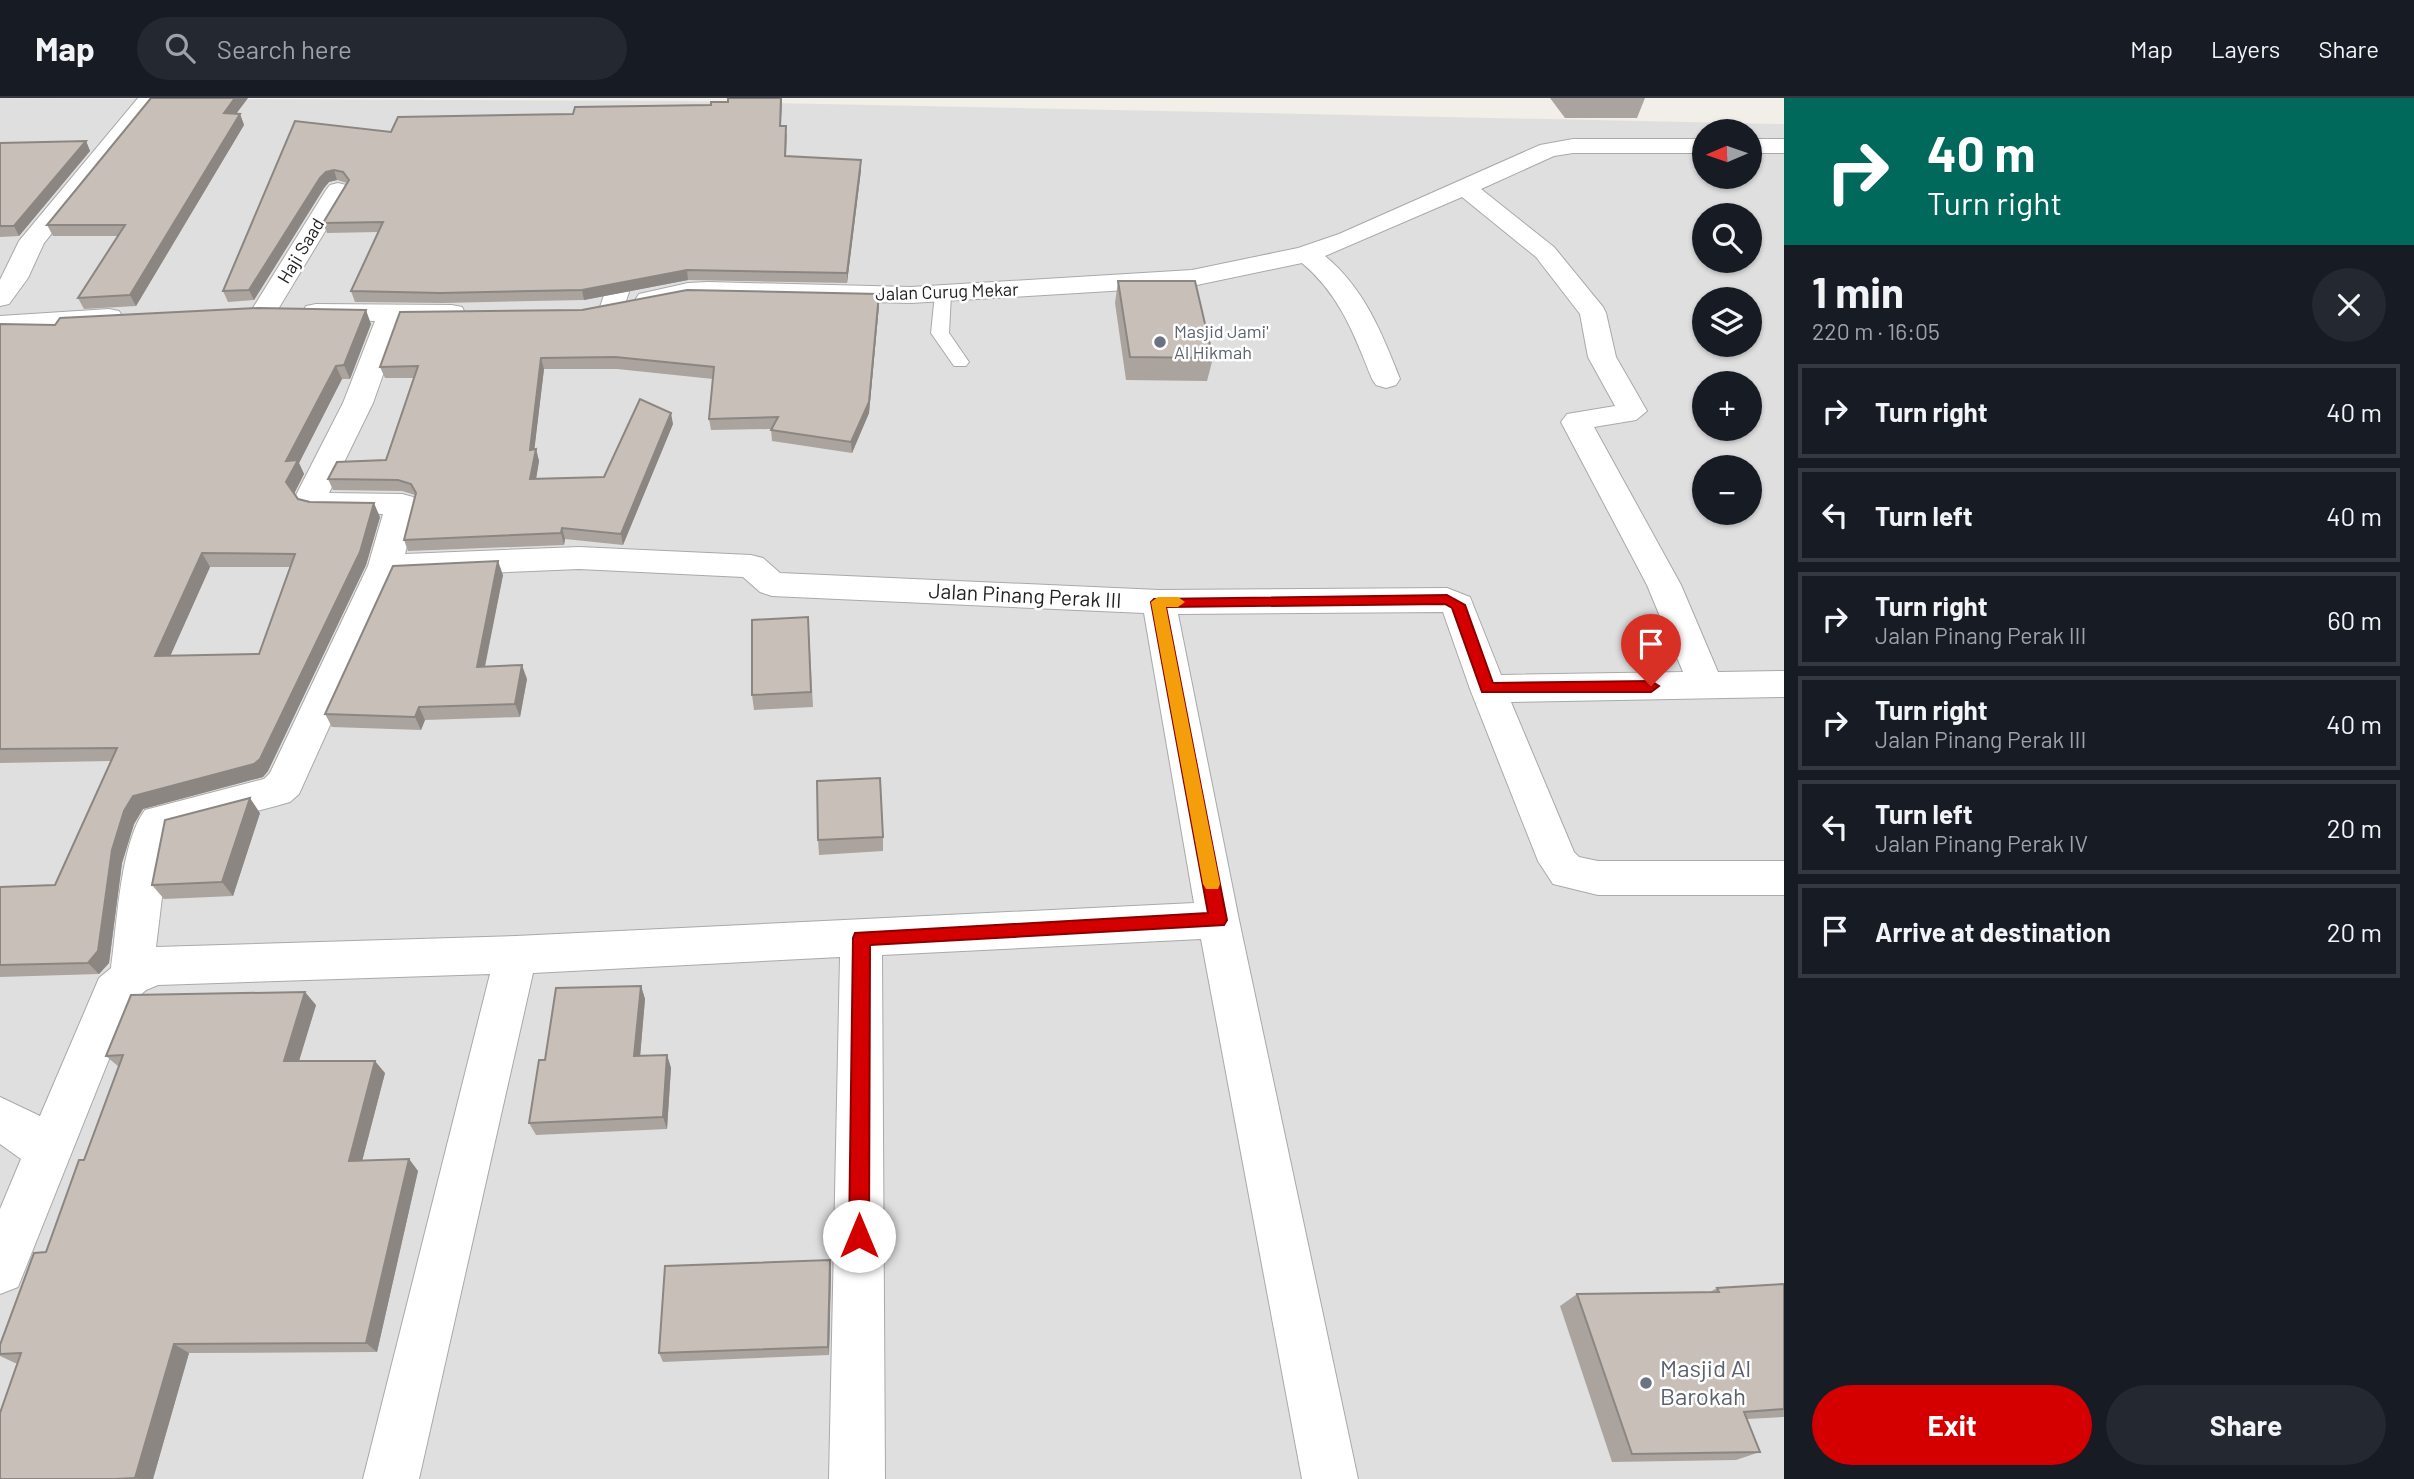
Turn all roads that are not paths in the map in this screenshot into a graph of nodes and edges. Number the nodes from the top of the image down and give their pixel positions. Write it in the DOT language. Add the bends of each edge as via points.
graph roads {
  1 [pos="150,98"];
  2 [pos="1692,146"];
  3 [pos="1762,146"];
  4 [pos="1784,146"];
  5 [pos="1466,189"];
  6 [pos="338,190"];
  7 [pos="1307,254"];
  8 [pos="622,274"];
  9 [pos="943,294"];
  10 [pos="0,298"];
  11 [pos="612,307"];
  12 [pos="264,311"];
  13 [pos="584,311"];
  14 [pos="237,312"];
  15 [pos="391,313"];
  16 [pos="481,313"];
  17 [pos="128,316"];
  18 [pos="0,324"];
  19 [pos="960,362"];
  20 [pos="1386,379"];
  21 [pos="385,566"];
  22 [pos="1158,602"];
  23 [pos="1784,684"];
  24 [pos="1706,686"];
  25 [pos="1488,688"];
  26 [pos="1784,878"];
  27 [pos="1218,920"];
  28 [pos="861,938"];
  29 [pos="516,955"];
  30 [pos="131,976"];
  31 [pos="0,1119"];
  32 [pos="48,1152"];
  33 [pos="0,1269"];
  34 [pos="391,1479"];
  35 [pos="857,1479"];
  36 [pos="1330,1479"];
  1 -- 10 [label="street" via="32,241"];
  2 -- 5 [label="street, Jalan Curug Mekar" via="1548,150"];
  3 -- 4 [label="street"];
  5 -- 7 [label="street, Jalan Curug Mekar"];
  5 -- 24 [label="street" via="1545,252 1593,313 1602,357 1632,411 1576,422 1664,585"];
  6 -- 12 [label="street, Haji Saad"];
  7 -- 9 [label="street, Jalan Curug Mekar" via="1192,278"];
  7 -- 20 [label="street" via="1338,279 1358,308"];
  8 -- 11 [label="street"];
  9 -- 11 [label="street, Jalan Curug Mekar" via="708,290"];
  9 -- 19 [label="lane" via="940,333"];
  11 -- 13 [label="street, Jalan Curug Mekar"];
  12 -- 14 [label="street"];
  12 -- 15 [label="street"];
  15 -- 16 [label="street"];
  15 -- 21 [label="street" via="358,404 312,497 316,503 402,504"];
  17 -- 18 [label="street"];
  21 -- 22 [label="street, Jalan Pinang Perak III" via="624,559 751,566 772,584"];
  21 -- 30 [label="street" via="285,783 276,791 156,825 145,860"];
  22 -- 25 [label="street, Jalan Pinang Perak III" via="1447,600 1458,605"];
  22 -- 27 [label="street"];
  23 -- 24 [label="street"];
  24 -- 25 [label="street"];
  25 -- 26 [label="street, Jalan Pinang Perak III" via="1558,861 1567,872 1598,878"];
  27 -- 28 [label="street"];
  27 -- 36 [label="street"];
  28 -- 29 [label="street"];
  28 -- 35 [label="street"];
  29 -- 30 [label="street" via="154,966"];
  29 -- 34 [label="street"];
  30 -- 32 [label="street" via="114,992"];
  31 -- 32 [label="street"];
  32 -- 33 [label="street"];
}
